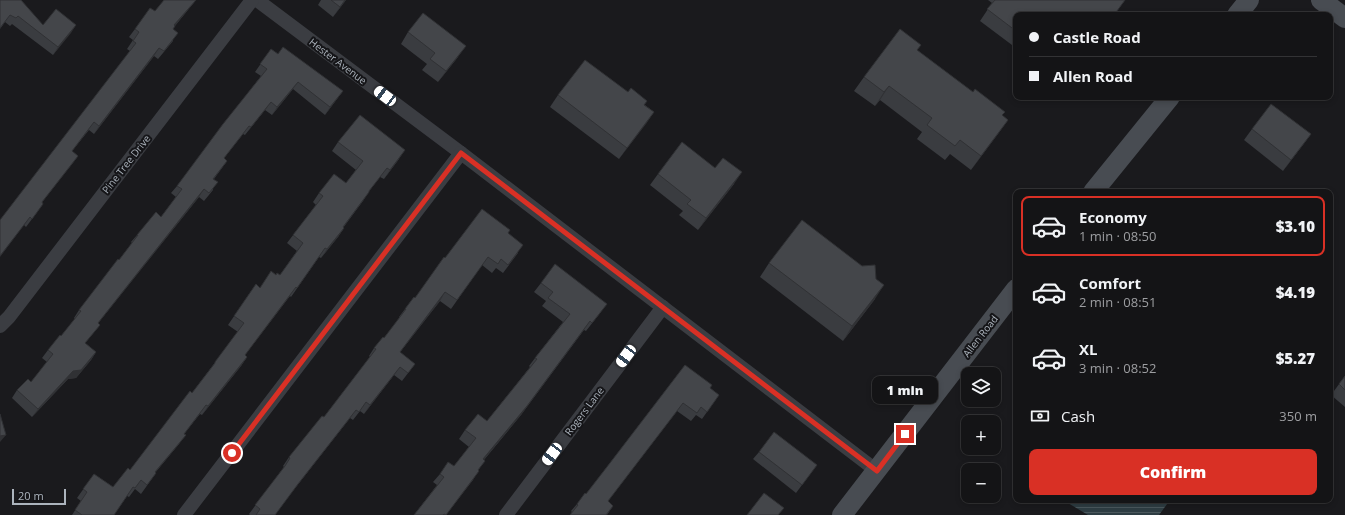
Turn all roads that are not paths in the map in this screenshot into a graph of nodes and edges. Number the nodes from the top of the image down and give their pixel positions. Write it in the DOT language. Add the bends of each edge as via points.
graph roads {
  1 [pos="252,0"];
  2 [pos="257,0"];
  3 [pos="1249,0"];
  4 [pos="1321,0"];
  5 [pos="1239,12"];
  6 [pos="1345,18"];
  7 [pos="1168,100"];
  8 [pos="461,153"];
  9 [pos="1095,189"];
  10 [pos="1013,293"];
  11 [pos="663,307"];
  12 [pos="0,326"];
  13 [pos="877,471"];
  14 [pos="184,515"];
  15 [pos="506,515"];
  16 [pos="842,515"];
  1 -- 12 [label="street, Pine Tree Drive"];
  2 -- 8 [label="street, Hester Avenue"];
  3 -- 5 [label="street"];
  4 -- 6 [label="street"];
  7 -- 9 [label="street"];
  8 -- 11 [label="street, Hester Avenue"];
  8 -- 14 [label="street"];
  10 -- 13 [label="street, Allen Road"];
  11 -- 13 [label="street, Hester Avenue"];
  11 -- 15 [label="street, Rogers Lane"];
  13 -- 16 [label="street, Allen Road"];
}
